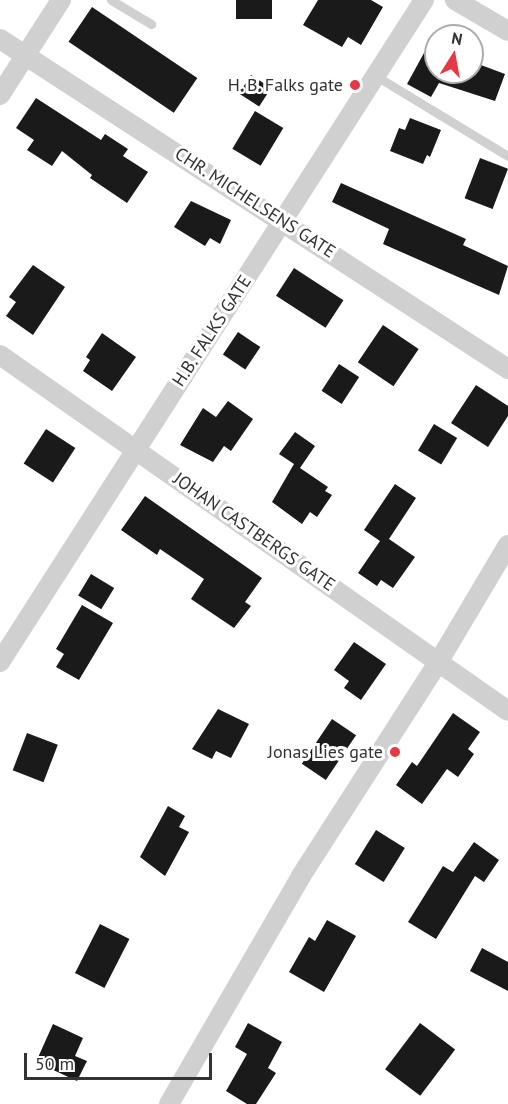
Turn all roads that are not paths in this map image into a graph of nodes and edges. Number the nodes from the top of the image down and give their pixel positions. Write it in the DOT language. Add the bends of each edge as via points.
graph roads {
  1 [pos="61,0"];
  2 [pos="111,0"];
  3 [pos="424,0"];
  4 [pos="455,0"];
  5 [pos="151,24"];
  6 [pos="508,32"];
  7 [pos="0,39"];
  8 [pos="25,56"];
  9 [pos="376,76"];
  10 [pos="0,95"];
  11 [pos="508,156"];
  12 [pos="283,221"];
  13 [pos="0,355"];
  14 [pos="508,369"];
  15 [pos="136,449"];
  16 [pos="508,545"];
  17 [pos="439,661"];
  18 [pos="0,662"];
  19 [pos="508,711"];
  20 [pos="169,1104"];
  1 -- 8 [label="street"];
  2 -- 5 [label="lane"];
  3 -- 9 [label="street, H.B. FALKS GATE"];
  4 -- 6 [label="street"];
  7 -- 8 [label="street, CHR. MICHELSENS GATE"];
  8 -- 10 [label="street"];
  8 -- 12 [label="street, CHR. MICHELSENS GATE"];
  9 -- 11 [label="lane"];
  9 -- 12 [label="street, H.B. FALKS GATE"];
  12 -- 14 [label="street, CHR. MICHELSENS GATE"];
  12 -- 15 [label="street, H.B. FALKS GATE"];
  13 -- 15 [label="street, JOHAN CASTBERGS GATE"];
  15 -- 17 [label="street, JOHAN CASTBERGS GATE"];
  15 -- 18 [label="street, H.B. FALKS GATE"];
  16 -- 17 [label="street"];
  17 -- 19 [label="street, JOHAN CASTBERGS GATE"];
  17 -- 20 [label="street" via="301,876"];
}
